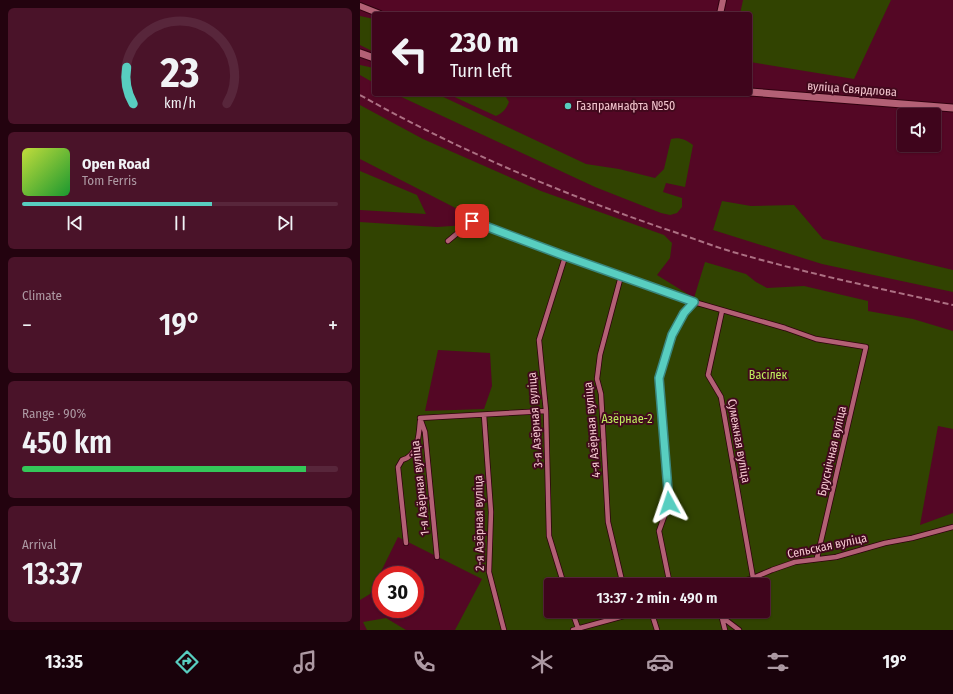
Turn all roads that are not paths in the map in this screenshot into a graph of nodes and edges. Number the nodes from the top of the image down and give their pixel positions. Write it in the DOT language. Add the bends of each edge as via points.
graph roads {
  1 [pos="723,0"];
  2 [pos="360,6"];
  3 [pos="375,12"];
  4 [pos="720,12"];
  5 [pos="360,53"];
  6 [pos="372,57"];
  7 [pos="752,92"];
  8 [pos="953,108"];
  9 [pos="448,241"];
  10 [pos="565,256"];
  11 [pos="621,276"];
  12 [pos="694,302"];
  13 [pos="722,311"];
  14 [pos="546,411"];
  15 [pos="484,415"];
  16 [pos="420,418"];
  17 [pos="953,527"];
  18 [pos="406,543"];
  19 [pos="437,557"];
  20 [pos="817,558"];
  21 [pos="562,578"];
  22 [pos="621,578"];
  23 [pos="669,578"];
  24 [pos="753,578"];
  25 [pos="573,618"];
  26 [pos="613,618"];
  27 [pos="653,618"];
  28 [pos="722,618"];
  29 [pos="594,624"];
  30 [pos="575,629"];
  31 [pos="504,630"];
  32 [pos="596,630"];
  33 [pos="657,630"];
  34 [pos="725,630"];
  35 [pos="739,630"];
  1 -- 4 [label="street"];
  2 -- 3 [label="street"];
  5 -- 6 [label="main road"];
  7 -- 8 [label="main road, вуліца Свярдлова"];
  9 -- 10 [label="street" via="472,221"];
  10 -- 11 [label="street"];
  10 -- 14 [label="street, 3-я Азёрная вуліца" via="539,340"];
  11 -- 12 [label="street"];
  11 -- 22 [label="street, 4-я Азёрная вуліца" via="596,378 601,394 608,522"];
  12 -- 13 [label="street"];
  12 -- 23 [label="street" via="684,313 672,335 659,378 669,503 659,531"];
  13 -- 20 [label="street, Бруснічная вуліца" via="816,339 866,347"];
  13 -- 24 [label="street, Сумежная вуліца" via="708,375 721,397"];
  14 -- 15 [label="street"];
  14 -- 21 [label="street, 3-я Азёрная вуліца" via="549,536"];
  15 -- 16 [label="street"];
  15 -- 31 [label="street, 2-я Азёрная вуліца" via="490,512 489,572"];
  16 -- 18 [label="street" via="416,446 412,454 402,460 398,467"];
  16 -- 19 [label="street, 1-я Азёрная вуліца" via="425,432"];
  17 -- 20 [label="street, Сельская вуліца" via="836,557"];
  20 -- 24 [label="street, Сельская вуліца" via="795,562"];
  25 -- 30 [label="street"];
  26 -- 29 [label="street"];
  27 -- 33 [label="street"];
  28 -- 34 [label="street"];
  28 -- 35 [label="street"];
  29 -- 30 [label="street"];
  29 -- 32 [label="street"];
}
